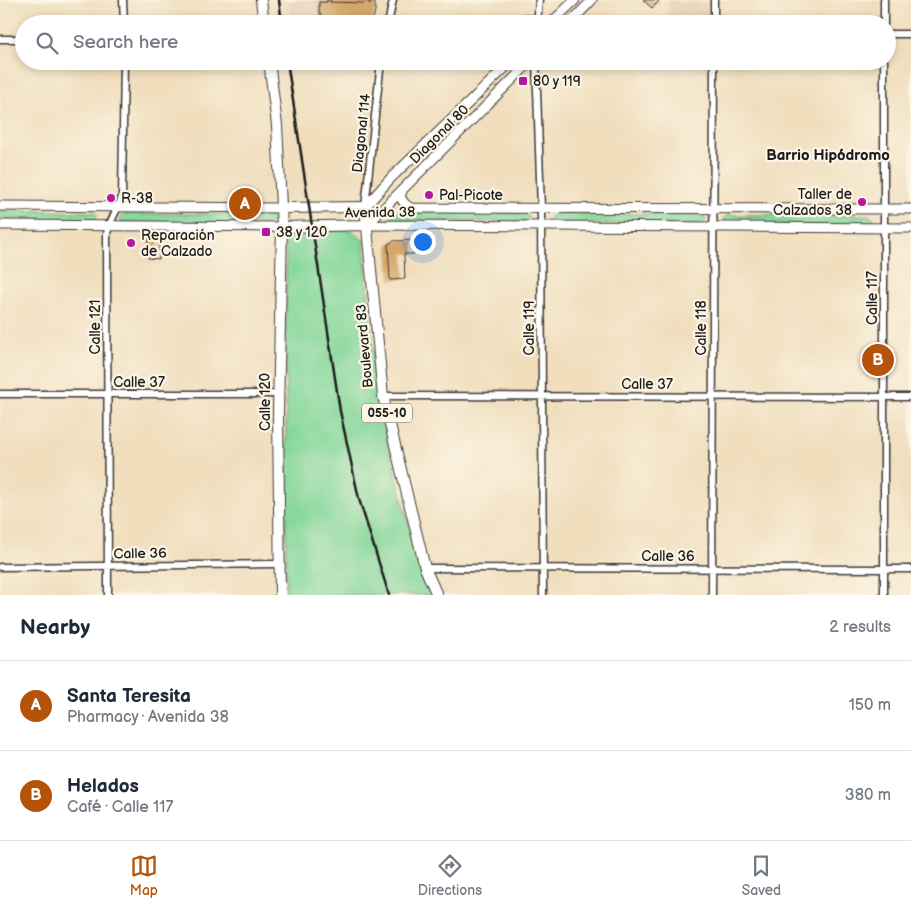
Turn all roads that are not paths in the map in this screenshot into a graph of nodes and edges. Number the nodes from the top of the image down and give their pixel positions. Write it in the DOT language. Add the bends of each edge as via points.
graph roads {
  1 [pos="123,0"];
  2 [pos="261,0"];
  3 [pos="394,0"];
  4 [pos="538,0"];
  5 [pos="575,0"];
  6 [pos="592,0"];
  7 [pos="714,0"];
  8 [pos="884,0"];
  9 [pos="124,15"];
  10 [pos="263,15"];
  11 [pos="390,15"];
  12 [pos="537,15"];
  13 [pos="559,15"];
  14 [pos="578,15"];
  15 [pos="714,15"];
  16 [pos="884,15"];
  17 [pos="896,34"];
  18 [pos="911,34"];
  19 [pos="0,39"];
  20 [pos="15,39"];
  21 [pos="124,70"];
  22 [pos="270,70"];
  23 [pos="380,70"];
  24 [pos="503,70"];
  25 [pos="522,70"];
  26 [pos="536,70"];
  27 [pos="714,70"];
  28 [pos="884,70"];
  29 [pos="402,191"];
  30 [pos="0,206"];
  31 [pos="119,207"];
  32 [pos="365,207"];
  33 [pos="281,208"];
  34 [pos="541,209"];
  35 [pos="714,209"];
  36 [pos="884,209"];
  37 [pos="911,209"];
  38 [pos="0,225"];
  39 [pos="367,225"];
  40 [pos="108,226"];
  41 [pos="282,226"];
  42 [pos="541,227"];
  43 [pos="714,228"];
  44 [pos="884,228"];
  45 [pos="911,228"];
  46 [pos="0,394"];
  47 [pos="278,394"];
  48 [pos="108,395"];
  49 [pos="383,396"];
  50 [pos="542,396"];
  51 [pos="713,397"];
  52 [pos="884,397"];
  53 [pos="911,397"];
  54 [pos="279,564"];
  55 [pos="108,566"];
  56 [pos="0,567"];
  57 [pos="425,568"];
  58 [pos="543,568"];
  59 [pos="712,569"];
  60 [pos="884,569"];
  61 [pos="911,570"];
  62 [pos="108,595"];
  63 [pos="280,595"];
  64 [pos="437,595"];
  65 [pos="543,595"];
  66 [pos="712,595"];
  67 [pos="884,595"];
  1 -- 9 [label="street"];
  2 -- 10 [label="main road"];
  3 -- 11 [label="street"];
  4 -- 12 [label="street"];
  5 -- 13 [label="main road"];
  6 -- 14 [label="main road"];
  7 -- 15 [label="street"];
  8 -- 16 [label="street"];
  17 -- 18 [label="street"];
  19 -- 20 [label="street"];
  21 -- 31 [label="street" via="122,197"];
  22 -- 33 [label="main road, Calle 120" via="277,124"];
  23 -- 32 [label="street, Diagonal 114"];
  24 -- 32 [label="main road, Diagonal 80"];
  25 -- 29 [label="main road, Diagonal 80"];
  26 -- 34 [label="street, Calle 119"];
  27 -- 35 [label="street, Calle 118"];
  28 -- 36 [label="street, Calle 117"];
  29 -- 34 [label="main road, Avenida 38" via="400,197 411,208"];
  29 -- 39 [label="main road, Diagonal 80"];
  30 -- 31 [label="main road, Avenida 38"];
  31 -- 33 [label="main road, Avenida 38"];
  31 -- 40 [label="street"];
  32 -- 33 [label="main road, Avenida 38"];
  32 -- 39 [label="main road, Boulevard 83"];
  33 -- 41 [label="main road, Calle 120"];
  34 -- 35 [label="main road, Avenida 38"];
  34 -- 42 [label="street, Calle 119"];
  35 -- 36 [label="main road, Avenida 38"];
  35 -- 43 [label="street, Calle 118"];
  36 -- 37 [label="main road, Avenida 38"];
  36 -- 44 [label="street, Calle 117"];
  38 -- 40 [label="main road, Avenida 38"];
  39 -- 41 [label="main road, Avenida 38"];
  39 -- 42 [label="main road, Avenida 38"];
  39 -- 49 [label="main road, Boulevard 83 / 055-10"];
  40 -- 41 [label="main road, Avenida 38"];
  40 -- 48 [label="street, Calle 121"];
  41 -- 47 [label="main road, Calle 120"];
  42 -- 43 [label="main road, Avenida 38"];
  42 -- 50 [label="street, Calle 119"];
  43 -- 44 [label="main road, Avenida 38"];
  43 -- 51 [label="street, Calle 118"];
  44 -- 45 [label="main road, Avenida 38"];
  44 -- 52 [label="street, Calle 117"];
  46 -- 48 [label="street, Calle 37"];
  47 -- 48 [label="street, Calle 37"];
  47 -- 54 [label="main road, Calle 120"];
  48 -- 55 [label="street, Calle 121"];
  49 -- 50 [label="street, Calle 37"];
  49 -- 57 [label="main road, Boulevard 83 / 055-10"];
  50 -- 51 [label="street, Calle 37"];
  50 -- 58 [label="street, Calle 119"];
  51 -- 52 [label="street, Calle 37"];
  51 -- 59 [label="street, Calle 118"];
  52 -- 53 [label="street, Calle 37"];
  52 -- 60 [label="street, Calle 117"];
  54 -- 55 [label="street, Calle 36"];
  54 -- 63 [label="main road, Calle 120"];
  55 -- 56 [label="street, Calle 36"];
  55 -- 62 [label="street, Calle 121"];
  57 -- 58 [label="street, Calle 36"];
  57 -- 64 [label="main road, Boulevard 83 / 055-10"];
  58 -- 59 [label="street, Calle 36"];
  58 -- 65 [label="street, Calle 119"];
  59 -- 60 [label="street, Calle 36"];
  59 -- 66 [label="street, Calle 118"];
  60 -- 61 [label="street, Calle 36"];
  60 -- 67 [label="street, Calle 117"];
}
